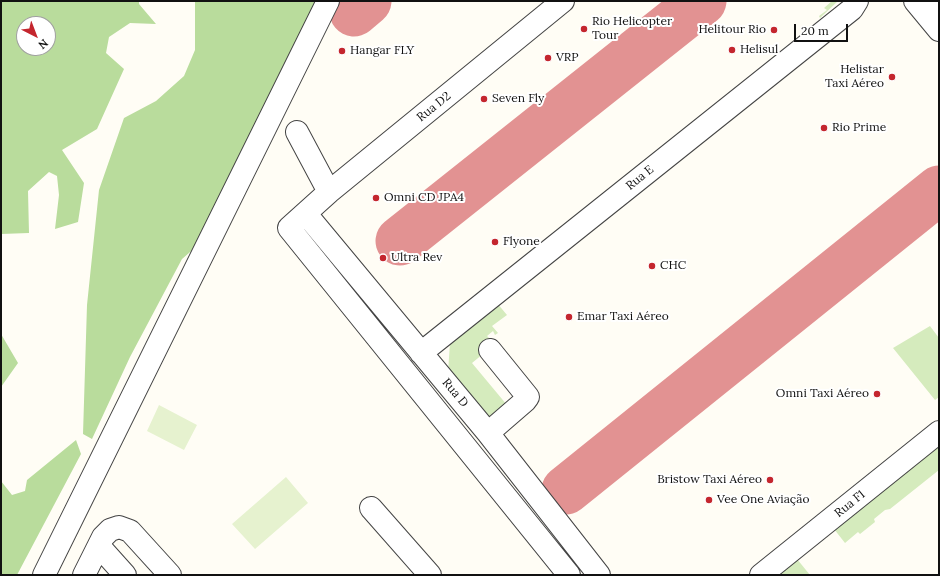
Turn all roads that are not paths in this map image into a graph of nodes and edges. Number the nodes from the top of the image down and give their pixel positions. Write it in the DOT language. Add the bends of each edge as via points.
graph roads {
  1 [pos="328,1"];
  2 [pos="563,1"];
  3 [pos="857,1"];
  4 [pos="915,1"];
  5 [pos="939,30"];
  6 [pos="297,132"];
  7 [pos="329,192"];
  8 [pos="306,214"];
  9 [pos="490,350"];
  10 [pos="421,353"];
  11 [pos="939,432"];
  12 [pos="488,433"];
  13 [pos="371,508"];
  14 [pos="99,546"];
  15 [pos="44,575"];
  16 [pos="84,575"];
  17 [pos="125,575"];
  18 [pos="170,575"];
  19 [pos="430,575"];
  20 [pos="569,575"];
  21 [pos="599,575"];
  22 [pos="761,575"];
  1 -- 15 [label="lane"];
  2 -- 7 [label="lane, Rua D2"];
  3 -- 10 [label="lane, Rua E" via="852,9"];
  4 -- 5 [label="lane"];
  6 -- 7 [label="lane"];
  7 -- 8 [label="lane, Rua D2"];
  8 -- 10 [label="lane, Rua D"];
  8 -- 20 [label="lane, Rua D2" via="290,228"];
  9 -- 12 [label="lane" via="528,397"];
  10 -- 12 [label="lane, Rua D"];
  11 -- 22 [label="lane, Rua F1"];
  12 -- 21 [label="lane, Rua D"];
  13 -- 19 [label="lane"];
  14 -- 16 [label="lane"];
  14 -- 17 [label="lane"];
  14 -- 18 [label="lane" via="110,530 124,528 130,531"];
}
